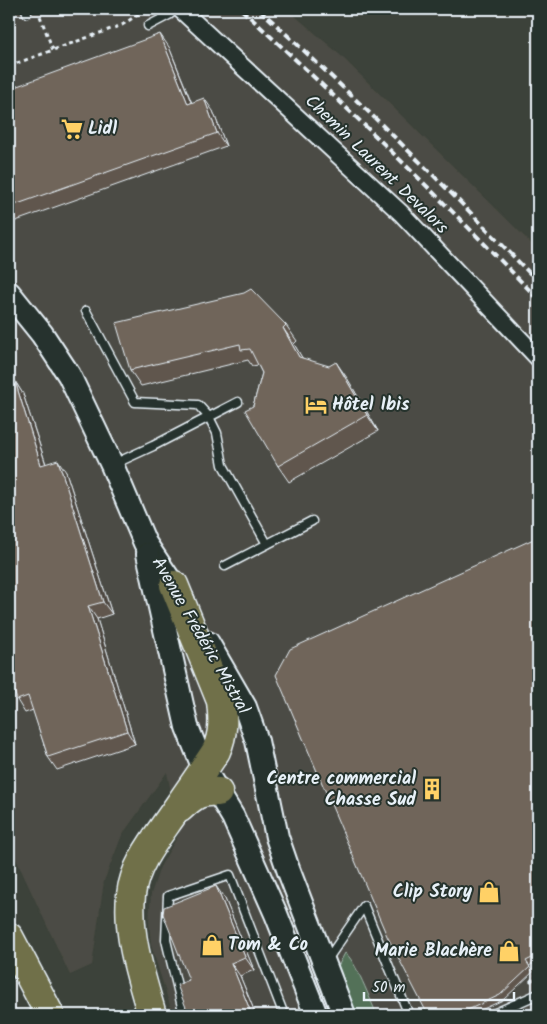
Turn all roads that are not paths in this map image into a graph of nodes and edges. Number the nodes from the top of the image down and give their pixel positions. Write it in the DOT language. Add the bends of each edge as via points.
graph roads {
  1 [pos="178,9"];
  2 [pos="148,26"];
  3 [pos="9,293"];
  4 [pos="86,311"];
  5 [pos="538,358"];
  6 [pos="238,402"];
  7 [pos="209,417"];
  8 [pos="112,464"];
  9 [pos="312,521"];
  10 [pos="146,543"];
  11 [pos="267,544"];
  12 [pos="225,566"];
  13 [pos="174,585"];
  14 [pos="221,701"];
  15 [pos="187,727"];
  16 [pos="204,769"];
  17 [pos="218,792"];
  18 [pos="175,812"];
  19 [pos="9,937"];
  20 [pos="324,964"];
  21 [pos="538,994"];
  22 [pos="50,1015"];
  23 [pos="152,1015"];
  24 [pos="184,1015"];
  25 [pos="284,1015"];
  26 [pos="316,1015"];
  27 [pos="344,1015"];
  28 [pos="409,1015"];
  29 [pos="491,1015"];
  1 -- 2 [label="lane"];
  1 -- 5 [label="street, Chemin Laurent Devalors" via="401,213"];
  3 -- 8 [label="main road, Avenue Frédéric Mistral" via="69,375"];
  4 -- 7 [label="lane" via="135,402 198,405"];
  6 -- 7 [label="lane"];
  7 -- 8 [label="lane"];
  7 -- 11 [label="lane" via="217,433 223,465"];
  8 -- 10 [label="main road, Avenue Frédéric Mistral"];
  9 -- 11 [label="lane"];
  10 -- 13 [label="main road, Avenue Frédéric Mistral"];
  10 -- 15 [label="main road, Avenue Frédéric Mistral"];
  11 -- 12 [label="lane"];
  13 -- 14 [label="highway"];
  13 -- 20 [label="main road, Avenue Frédéric Mistral" via="245,707 257,741 280,845"];
  14 -- 15 [label="main road" via="214,719 196,730"];
  14 -- 16 [label="highway" via="222,737"];
  15 -- 16 [label="main road, Avenue Frédéric Mistral"];
  16 -- 17 [label="main road, Avenue Frédéric Mistral"];
  16 -- 18 [label="highway"];
  17 -- 18 [label="highway" via="206,790"];
  17 -- 26 [label="main road, Avenue Frédéric Mistral" via="233,817 276,914"];
  18 -- 23 [label="highway" via="150,847 131,893 133,941"];
  19 -- 22 [label="highway"];
  20 -- 27 [label="main road, Avenue Frédéric Mistral"];
  20 -- 28 [label="lane" via="364,906"];
  21 -- 29 [label="lane"];
  24 -- 25 [label="lane" via="166,940 168,896 230,875"];
}
